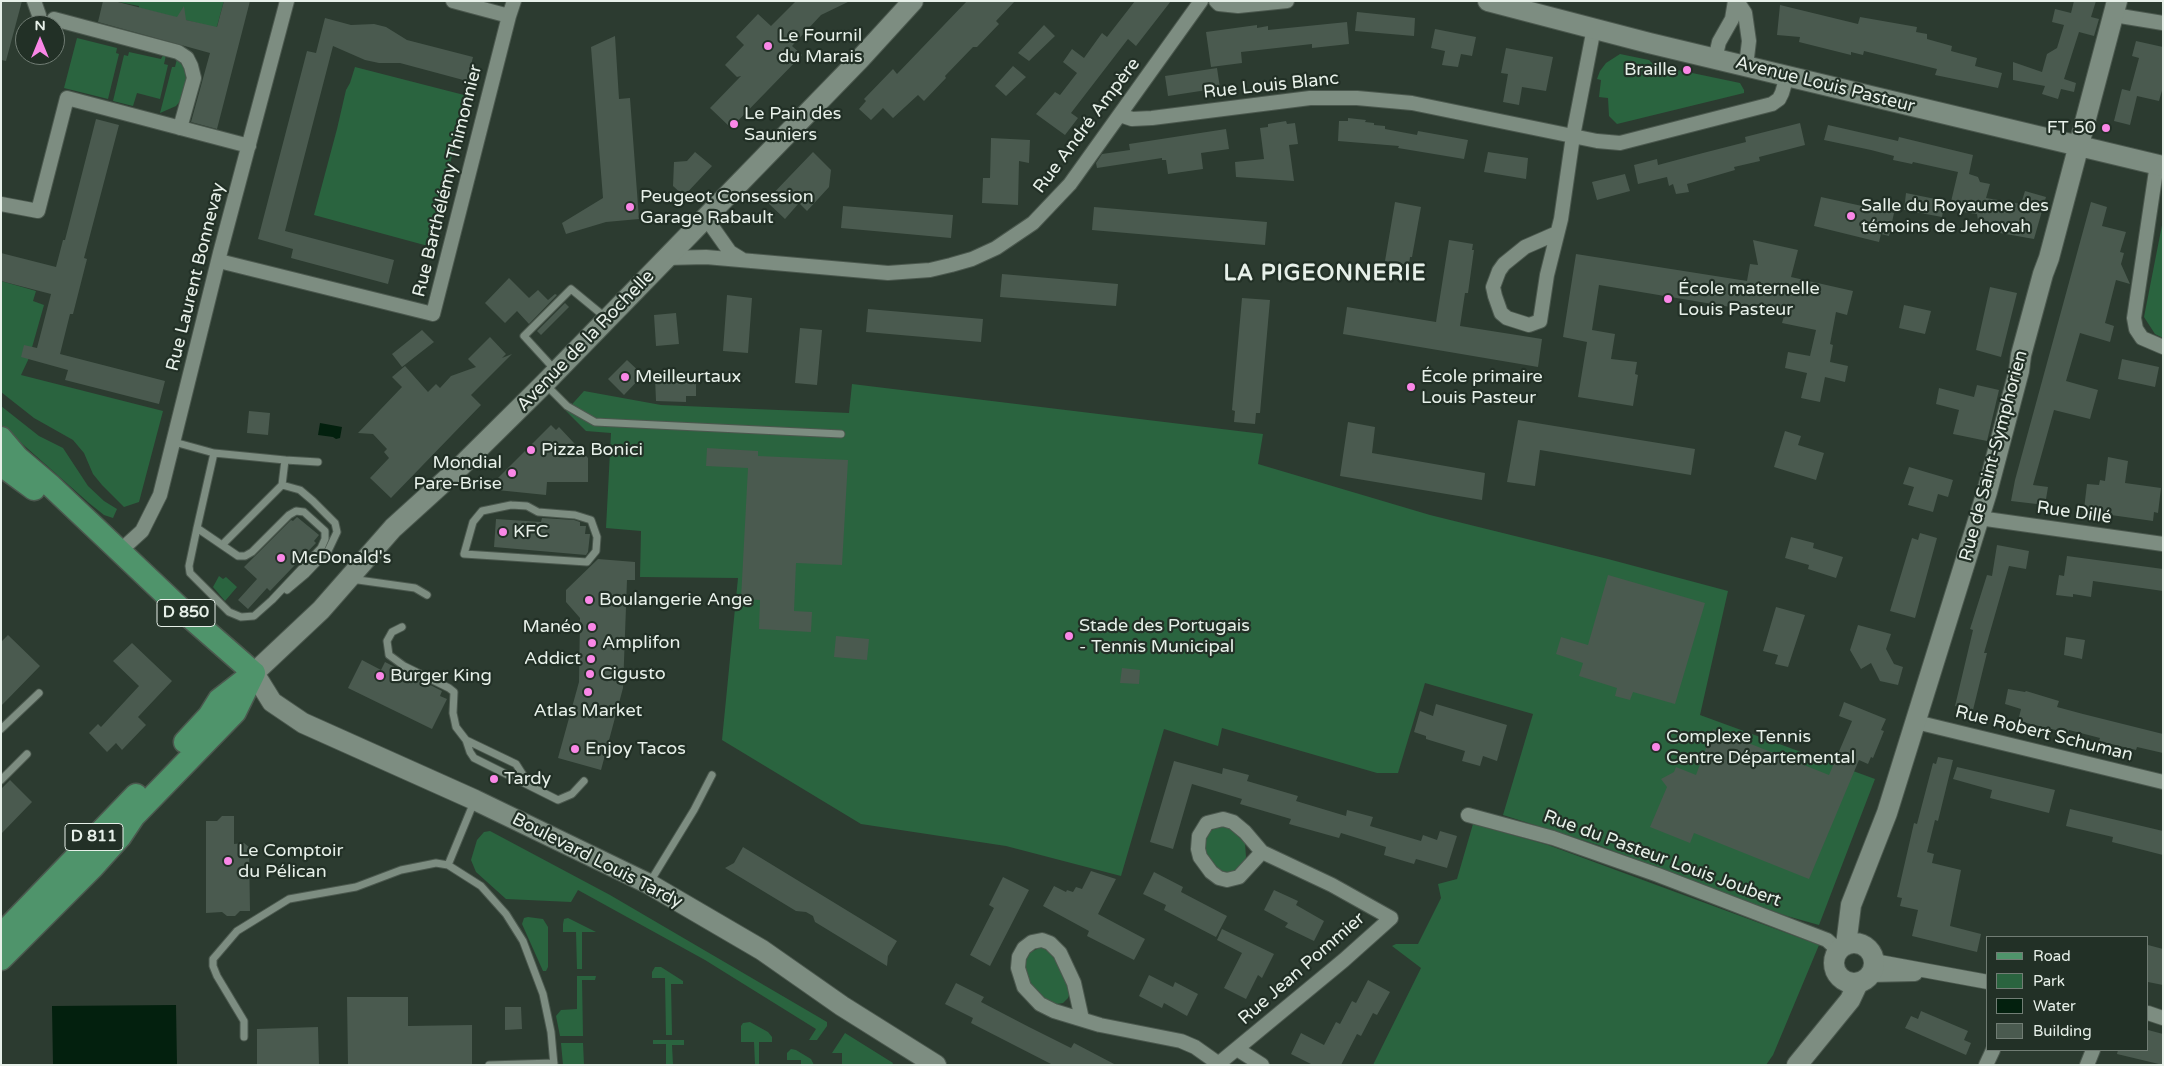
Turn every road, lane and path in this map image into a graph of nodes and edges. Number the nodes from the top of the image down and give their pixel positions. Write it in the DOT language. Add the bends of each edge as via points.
graph roads {
  1 [pos="34,1"];
  2 [pos="287,1"];
  3 [pos="453,1"];
  4 [pos="514,1"];
  5 [pos="1287,1"];
  6 [pos="1488,1"];
  7 [pos="1736,1"];
  8 [pos="913,2"];
  9 [pos="1217,2"];
  10 [pos="1199,4"];
  11 [pos="2116,8"];
  12 [pos="39,15"];
  13 [pos="510,16"];
  14 [pos="65,22"];
  15 [pos="2163,22"];
  16 [pos="1594,28"];
  17 [pos="1715,59"];
  18 [pos="1746,66"];
  19 [pos="1787,76"];
  20 [pos="1120,115"];
  21 [pos="180,128"];
  22 [pos="1573,136"];
  23 [pos="249,146"];
  24 [pos="2079,146"];
  25 [pos="2160,165"];
  26 [pos="1,204"];
  27 [pos="706,218"];
  28 [pos="1557,233"];
  29 [pos="666,258"];
  30 [pos="219,261"];
  31 [pos="748,262"];
  32 [pos="607,319"];
  33 [pos="2163,347"];
  34 [pos="551,378"];
  35 [pos="841,434"];
  36 [pos="174,442"];
  37 [pos="214,453"];
  38 [pos="4,456"];
  39 [pos="285,460"];
  40 [pos="318,462"];
  41 [pos="282,485"];
  42 [pos="1979,518"];
  43 [pos="197,528"];
  44 [pos="223,544"];
  45 [pos="2163,544"];
  46 [pos="120,551"];
  47 [pos="464,554"];
  48 [pos="349,578"];
  49 [pos="426,595"];
  50 [pos="272,600"];
  51 [pos="402,627"];
  52 [pos="254,673"];
  53 [pos="39,693"];
  54 [pos="1916,722"];
  55 [pos="1,729"];
  56 [pos="466,740"];
  57 [pos="27,754"];
  58 [pos="712,775"];
  59 [pos="1,780"];
  60 [pos="584,781"];
  61 [pos="2163,782"];
  62 [pos="530,786"];
  63 [pos="474,800"];
  64 [pos="1468,815"];
  65 [pos="1262,852"];
  66 [pos="448,865"];
  67 [pos="648,884"];
  68 [pos="1,935"];
  69 [pos="1849,946"];
  70 [pos="1,959"];
  71 [pos="1861,974"];
  72 [pos="1986,982"];
  73 [pos="2149,1014"];
  74 [pos="2163,1018"];
  75 [pos="1082,1019"];
  76 [pos="244,1037"];
  77 [pos="1238,1049"];
  78 [pos="1993,1051"];
  79 [pos="2093,1051"];
  80 [pos="554,1064"];
  81 [pos="1218,1064"];
  82 [pos="489,1065"];
  83 [pos="936,1065"];
  84 [pos="1262,1065"];
  85 [pos="1798,1065"];
  86 [pos="1986,1065"];
  87 [pos="2087,1065"];
  1 -- 12 [label="street"];
  2 -- 23 [label="street, Rue Laurent Bonnevay"];
  3 -- 13 [label="street"];
  4 -- 13 [label="street"];
  5 -- 9 [label="street" via="1238,6"];
  6 -- 16 [label="street, Avenue Louis Pasteur"];
  7 -- 17 [label="street"];
  7 -- 18 [label="street" via="1745,13 1749,41"];
  8 -- 27 [label="street, Avenue de la Rochelle / D 811"];
  9 -- 10 [label="street"];
  10 -- 20 [label="street, Rue André Ampère"];
  11 -- 15 [label="street"];
  11 -- 24 [label="street, Rue de Saint-Symphorien"];
  13 -- 30 [label="street, Rue Barthélémy Thimonnier" via="433,314"];
  14 -- 21 [label="street" via="178,52 187,58 194,78"];
  16 -- 17 [label="street, Avenue Louis Pasteur"];
  16 -- 22 [label="street"];
  17 -- 18 [label="street, Avenue Louis Pasteur"];
  18 -- 19 [label="street, Avenue Louis Pasteur"];
  19 -- 22 [label="street, Rue Louis Blanc" via="1782,93 1772,104 1620,144"];
  19 -- 24 [label="street, Avenue Louis Pasteur"];
  20 -- 22 [label="street, Rue Louis Blanc" via="1132,119 1152,118 1310,98 1356,98 1412,103"];
  20 -- 31 [label="street, Rue André Ampère" via="1046,212 1020,234 972,259 930,270 888,273"];
  21 -- 23 [label="street"];
  21 -- 26 [label="street" via="67,98 38,211"];
  22 -- 28 [label="street"];
  23 -- 30 [label="street, Rue Laurent Bonnevay"];
  24 -- 25 [label="street, Avenue Louis Pasteur"];
  24 -- 42 [label="street, Rue de Saint-Symphorien" via="2042,274 2008,417"];
  25 -- 33 [label="street" via="2134,318 2142,338"];
  27 -- 29 [label="street, Avenue de la Rochelle / D 811"];
  27 -- 31 [label="street, Rue André Ampère" via="730,252"];
  28 -- 28 [label="street" via="1525,246 1499,271 1493,287 1501,313 1508,318 1529,325 1540,320"];
  29 -- 31 [label="street, Rue André Ampère" via="706,257"];
  29 -- 32 [label="street, Avenue de la Rochelle / D 811"];
  30 -- 36 [label="street, Rue Laurent Bonnevay"];
  32 -- 34 [label="street, Avenue de la Rochelle / D 811"];
  32 -- 34 [label="lane" via="571,289 524,336"];
  34 -- 35 [label="lane" via="567,406 595,422"];
  34 -- 48 [label="street, Avenue de la Rochelle / D 811" via="407,515"];
  36 -- 37 [label="lane"];
  36 -- 46 [label="street, Rue Laurent Bonnevay" via="160,495 142,530"];
  37 -- 39 [label="lane"];
  37 -- 43 [label="lane"];
  38 -- 46 [label="main road, D 850"];
  39 -- 40 [label="lane"];
  39 -- 41 [label="lane"];
  41 -- 44 [label="lane"];
  41 -- 50 [label="lane" via="307,495 335,523 336,532 328,552"];
  42 -- 45 [label="street, Rue Dillé"];
  42 -- 54 [label="street, Rue de Saint-Symphorien"];
  43 -- 44 [label="lane"];
  43 -- 50 [label="lane" via="190,573 229,612 241,617 254,616"];
  44 -- 50 [label="lane" via="238,556 245,556 296,511 304,512 325,531 321,548"];
  46 -- 52 [label="main road, D 850"];
  47 -- 47 [label="lane" via="587,562 596,551 598,537 591,520 511,505 482,511 472,522"];
  48 -- 49 [label="lane" via="415,588"];
  48 -- 52 [label="street, Avenue de la Rochelle / D 811" via="321,610"];
  51 -- 56 [label="lane" via="392,632 386,642 389,655 454,692 456,727"];
  52 -- 63 [label="street, Boulevard Louis Tardy / D 850" via="272,702 303,723"];
  52 -- 68 [label="main road, Avenue de la Rochelle / D 811" via="220,700 160,770"];
  52 -- 70 [label="main road, Avenue de la Rochelle / D 811" via="235,712 134,816 120,837 92,867"];
  53 -- 55 [label="lane"];
  54 -- 61 [label="street, Rue Robert Schuman"];
  54 -- 69 [label="street, Rue de Saint-Symphorien" via="1887,813 1851,905"];
  56 -- 62 [label="lane" via="516,764"];
  56 -- 62 [label="lane" via="474,758"];
  57 -- 59 [label="lane"];
  58 -- 67 [label="lane"];
  60 -- 62 [label="lane" via="572,794 558,800"];
  63 -- 66 [label="lane"];
  63 -- 67 [label="street, Boulevard Louis Tardy / D 850"];
  64 -- 69 [label="street, Rue du Pasteur Louis Joubert" via="1554,838"];
  65 -- 65 [label="street" via="1245,832 1233,822 1223,819 1207,823 1199,836 1200,857 1219,878 1239,877"];
  65 -- 77 [label="street, Rue Jean Pommier" via="1332,885 1391,918"];
  66 -- 76 [label="lane" via="423,864 356,887 289,899 237,931 213,959 213,966 244,1021"];
  66 -- 80 [label="lane" via="492,896 523,942 543,994"];
  67 -- 83 [label="street, Boulevard Louis Tardy / D 850" via="762,950 842,1006"];
  69 -- 71 [label="street, Rue de Saint-Symphorien" via="1870,951"];
  69 -- 71 [label="street, Rue de Saint-Symphorien" via="1834,962 1835,969"];
  71 -- 72 [label="street" via="1933,973"];
  71 -- 85 [label="street" via="1850,1000"];
  73 -- 74 [label="street"];
  75 -- 75 [label="street" via="1040,1004 1024,987 1020,978 1020,958 1024,948 1032,942 1042,940 1060,952 1074,983"];
  75 -- 81 [label="street" via="1180,1041 1195,1047"];
  77 -- 81 [label="street, Rue Jean Pommier"];
  77 -- 84 [label="street, Rue Jean Pommier"];
  78 -- 86 [label="street"];
  79 -- 87 [label="street"];
  80 -- 82 [label="lane"];
}
